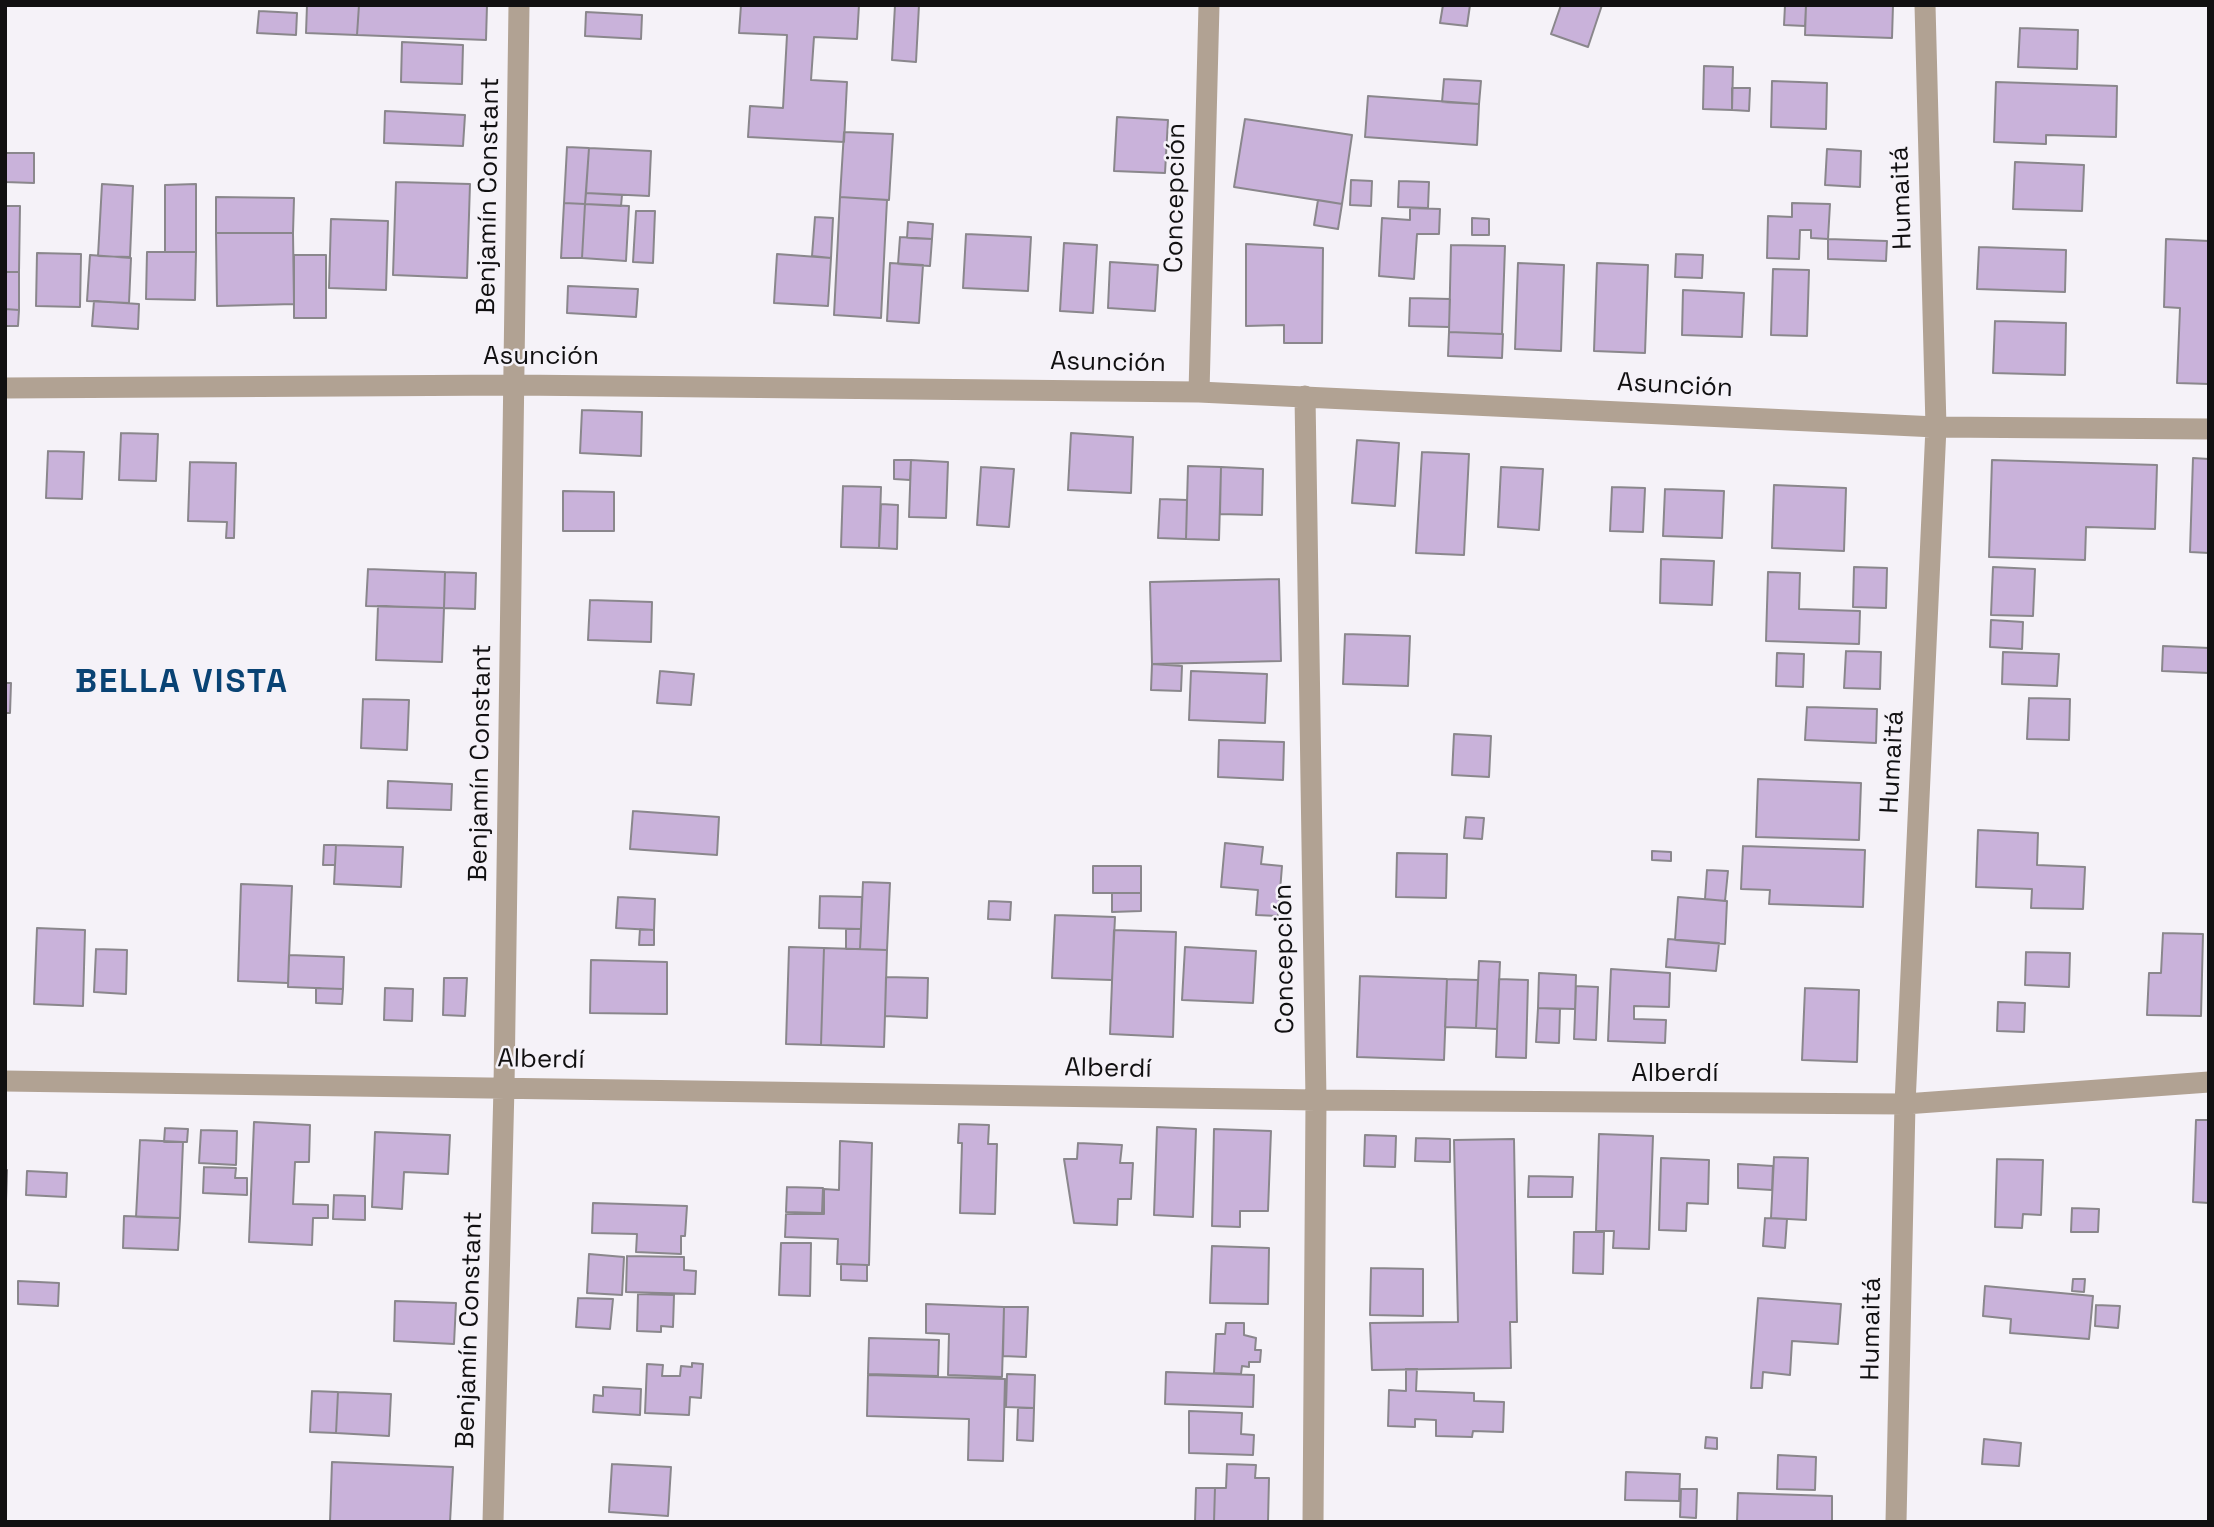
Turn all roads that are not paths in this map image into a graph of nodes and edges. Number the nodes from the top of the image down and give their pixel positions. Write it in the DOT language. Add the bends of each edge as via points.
graph roads {
  1 [pos="519,5"];
  2 [pos="1209,5"];
  3 [pos="1925,5"];
  4 [pos="515,385"];
  5 [pos="5,388"];
  6 [pos="1199,392"];
  7 [pos="1305,396"];
  8 [pos="1936,427"];
  9 [pos="2209,429"];
  10 [pos="5,1081"];
  11 [pos="2209,1082"];
  12 [pos="504,1087"];
  13 [pos="1316,1100"];
  14 [pos="1905,1104"];
  15 [pos="493,1522"];
  16 [pos="1313,1522"];
  17 [pos="1896,1522"];
  1 -- 4 [label="street, Benjamín Constant"];
  2 -- 6 [label="street, Concepción"];
  3 -- 8 [label="street, Humaitá"];
  4 -- 5 [label="street, Asunción"];
  4 -- 6 [label="street, Asunción"];
  4 -- 12 [label="street, Benjamín Constant"];
  6 -- 7 [label="street, Asunción"];
  7 -- 8 [label="street, Asunción"];
  7 -- 13 [label="street, Concepción"];
  8 -- 9 [label="street, Asunción"];
  8 -- 14 [label="street, Humaitá"];
  10 -- 12 [label="street, Alberdí"];
  11 -- 14 [label="street, Alberdí"];
  12 -- 13 [label="street, Alberdí"];
  12 -- 15 [label="street, Benjamín Constant"];
  13 -- 14 [label="street, Alberdí"];
  13 -- 16 [label="street, Concepción"];
  14 -- 17 [label="street, Humaitá"];
}
